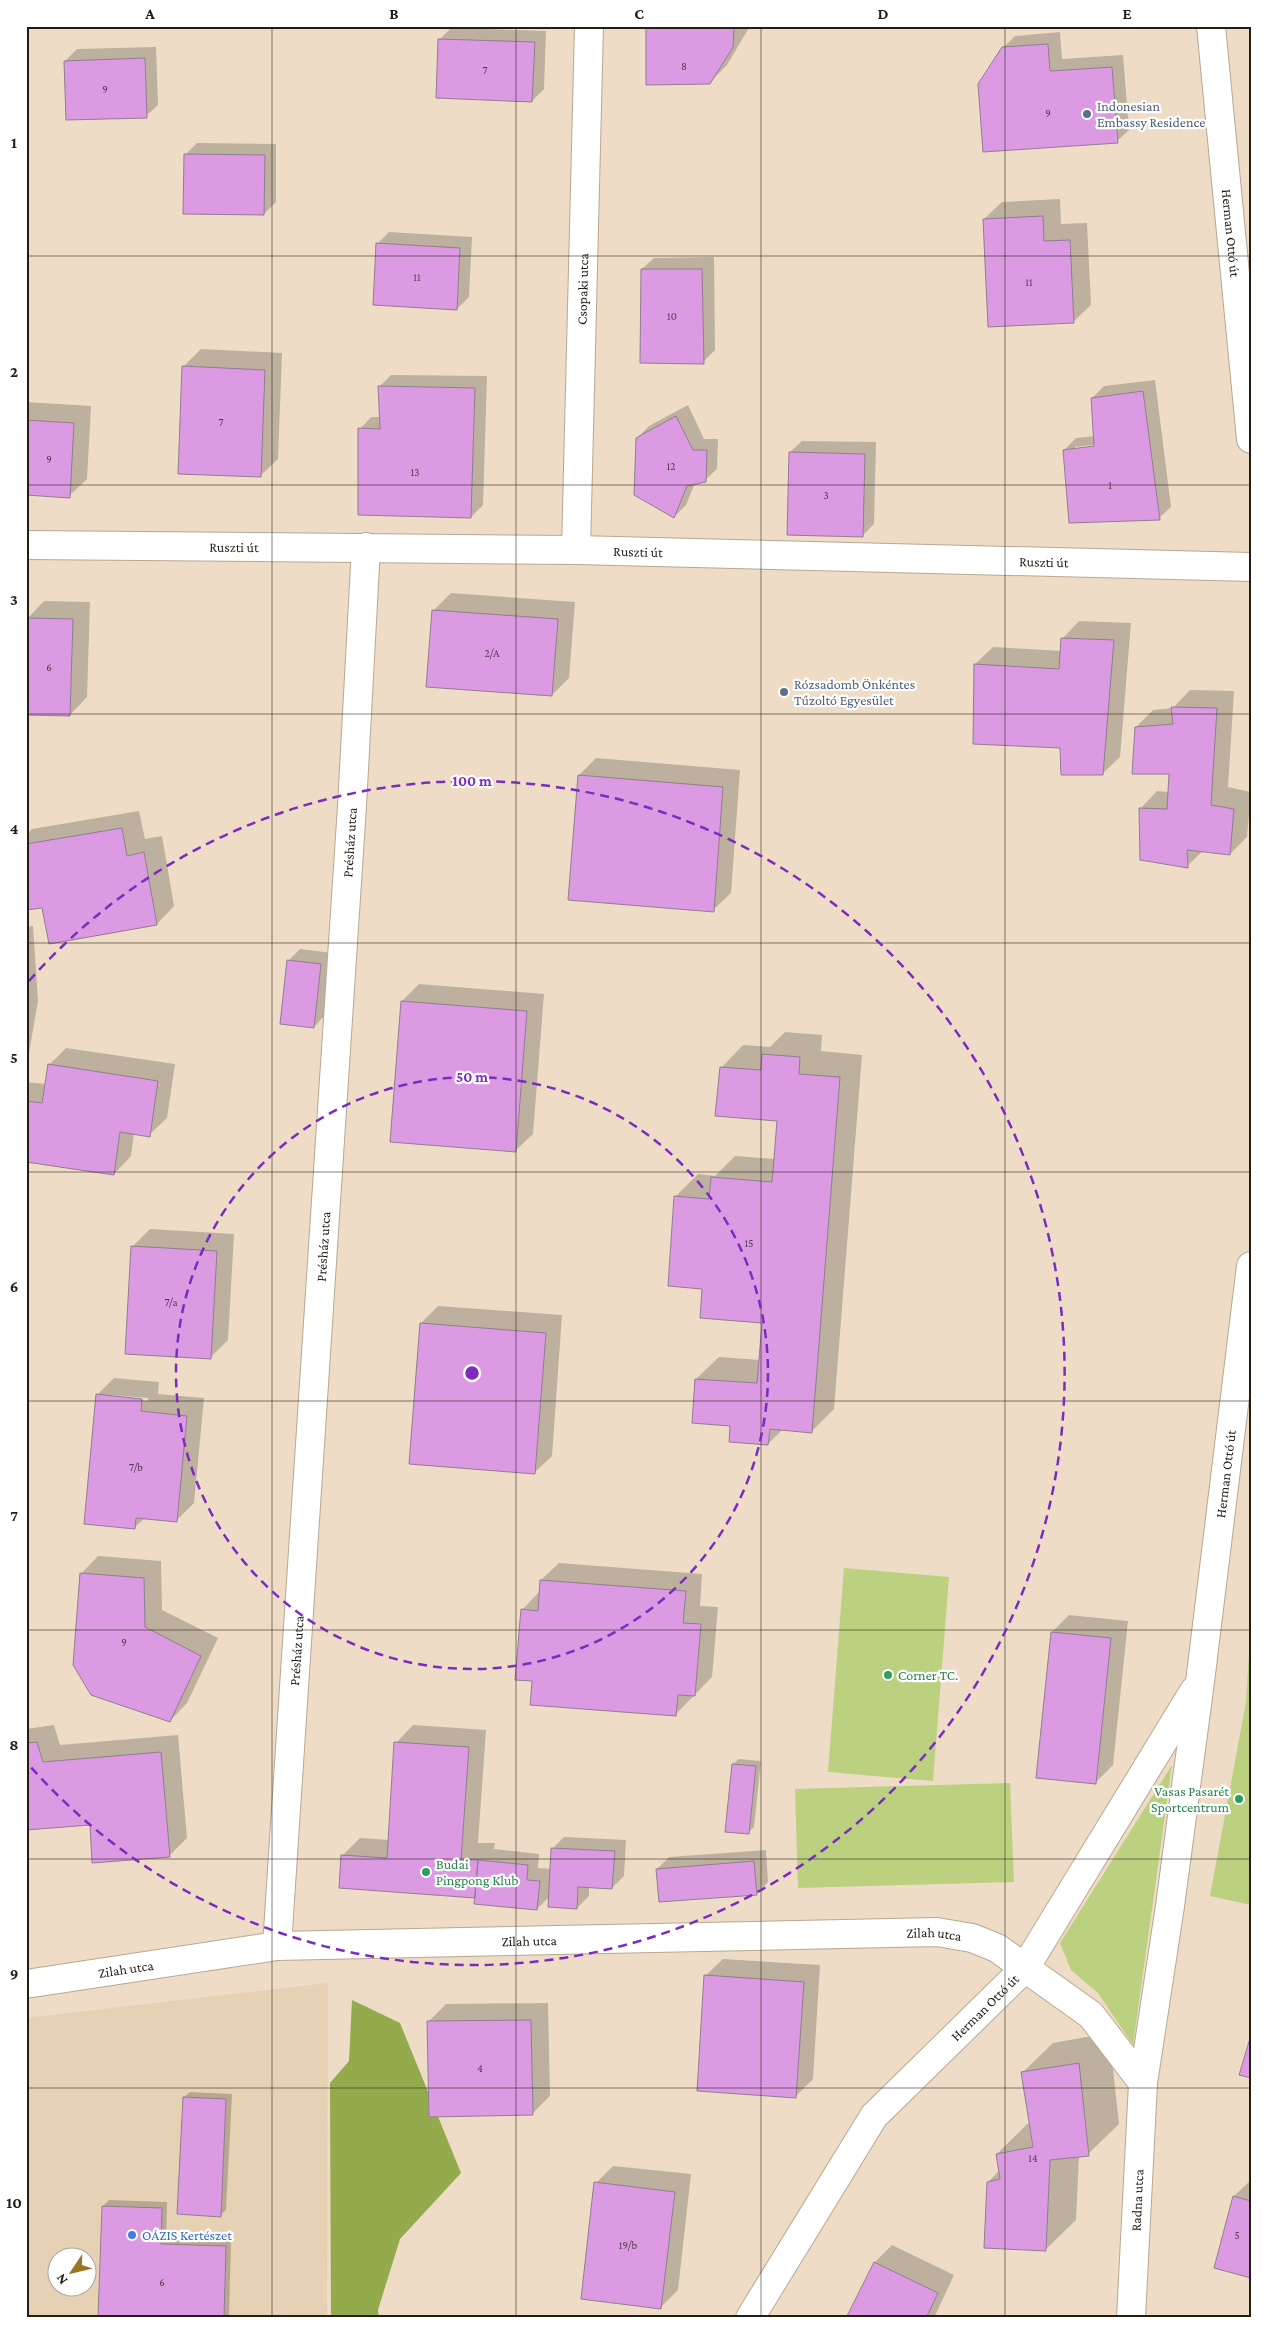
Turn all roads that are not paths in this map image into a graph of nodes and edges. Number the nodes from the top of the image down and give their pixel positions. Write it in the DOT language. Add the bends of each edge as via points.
graph roads {
  1 [pos="589,26"];
  2 [pos="1211,26"];
  3 [pos="1251,439"];
  4 [pos="26,546"];
  5 [pos="366,547"];
  6 [pos="576,550"];
  7 [pos="1251,566"];
  8 [pos="1251,1266"];
  9 [pos="1200,1682"];
  10 [pos="1170,1906"];
  11 [pos="277,1946"];
  12 [pos="1025,1968"];
  13 [pos="26,1984"];
  14 [pos="1144,2083"];
  15 [pos="750,2318"];
  16 [pos="1131,2318"];
  1 -- 6 [label="street, Csopaki utca"];
  2 -- 3 [label="street, Herman Ottó út"];
  4 -- 5 [label="street, Ruszti út"];
  5 -- 6 [label="street, Ruszti út"];
  5 -- 11 [label="street, Présház utca"];
  6 -- 7 [label="street, Ruszti út"];
  8 -- 9 [label="street, Herman Ottó út"];
  9 -- 10 [label="street, Herman Ottó út"];
  9 -- 12 [label="street, Herman Ottó út"];
  10 -- 14 [label="street, Radna utca"];
  11 -- 12 [label="street, Zilah utca" via="937,1932 972,1938 997,1948"];
  11 -- 13 [label="street, Zilah utca"];
  12 -- 14 [label="street" via="1091,2015"];
  12 -- 15 [label="street, Herman Ottó út" via="874,2116"];
  14 -- 16 [label="street, Radna utca"];
}
